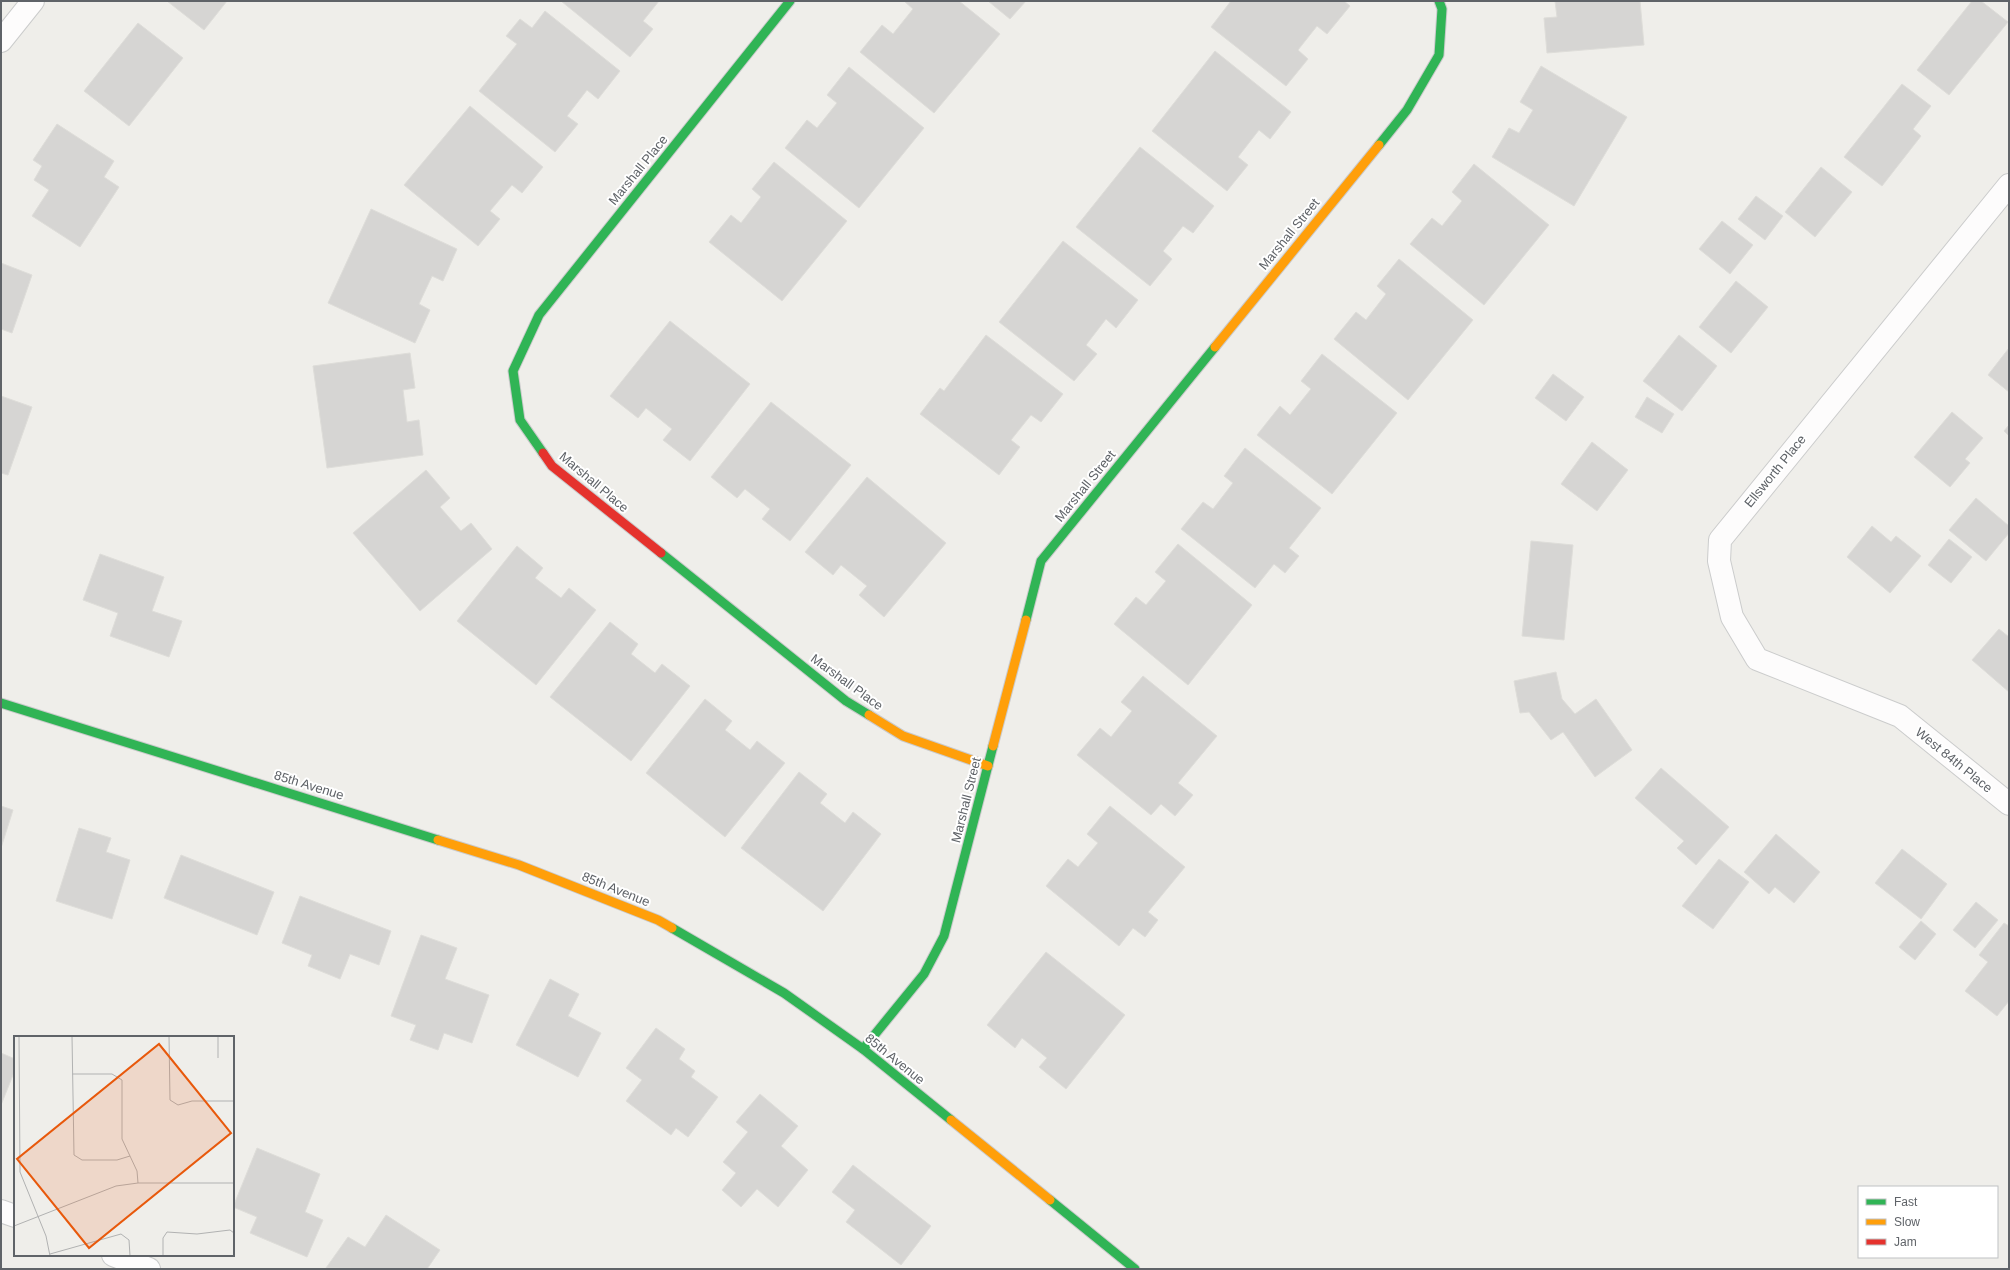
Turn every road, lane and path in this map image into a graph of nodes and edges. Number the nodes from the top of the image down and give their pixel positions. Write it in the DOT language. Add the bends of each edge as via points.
graph roads {
  1 [pos="33,1"];
  2 [pos="790,1"];
  3 [pos="1439,1"];
  4 [pos="1,41"];
  5 [pos="2009,185"];
  6 [pos="1,703"];
  7 [pos="1900,716"];
  8 [pos="988,766"];
  9 [pos="2009,804"];
  10 [pos="863,1049"];
  11 [pos="1,1210"];
  12 [pos="14,1216"];
  13 [pos="116,1256"];
  14 [pos="149,1269"];
  15 [pos="1135,1269"];
  1 -- 4 [label="street"];
  2 -- 8 [label="street, Marshall Place" via="539,315 513,371 520,420 552,466 846,701 903,736"];
  3 -- 8 [label="street, Marshall Street" via="1442,9 1439,55 1407,110 1041,561"];
  5 -- 7 [label="street, Ellsworth Place" via="1720,540 1719,561 1732,617 1757,659"];
  6 -- 10 [label="street, 85th Avenue" via="519,865 658,920 784,993"];
  7 -- 9 [label="street, West 84th Place"];
  8 -- 10 [label="street, Marshall Street" via="944,936 924,974"];
  10 -- 15 [label="street, 85th Avenue"];
  11 -- 12 [label="street"];
  13 -- 14 [label="street"];
}
